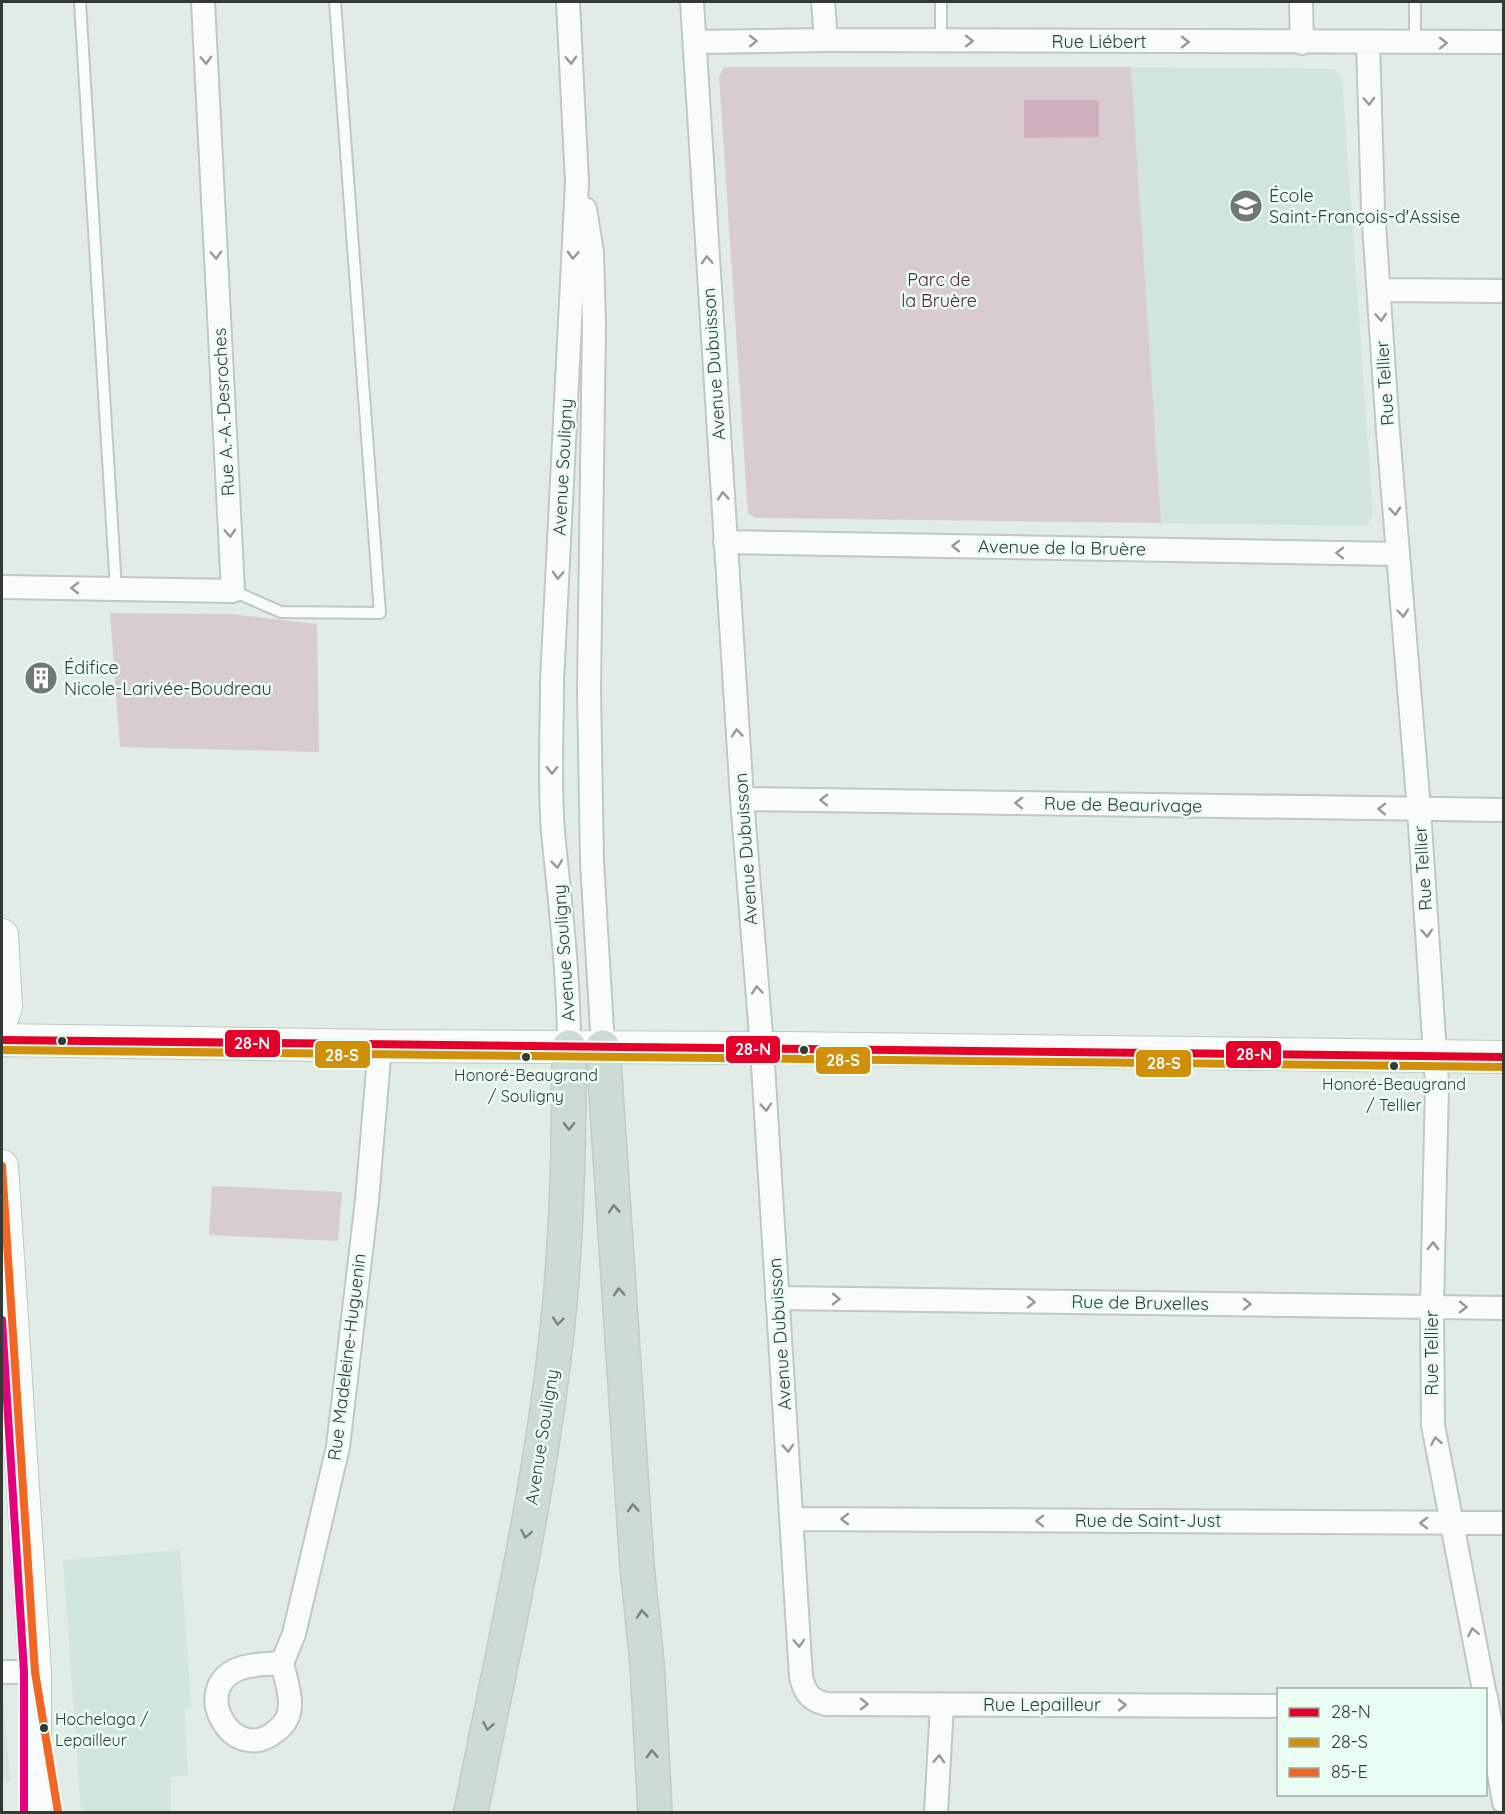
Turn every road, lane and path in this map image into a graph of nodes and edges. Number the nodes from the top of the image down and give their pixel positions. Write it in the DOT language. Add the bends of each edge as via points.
graph roads {
  1 [pos="80,2"];
  2 [pos="203,2"];
  3 [pos="335,2"];
  4 [pos="568,2"];
  5 [pos="692,2"];
  6 [pos="823,2"];
  7 [pos="941,2"];
  8 [pos="1301,2"];
  9 [pos="1415,2"];
  10 [pos="826,40"];
  11 [pos="941,41"];
  12 [pos="695,42"];
  13 [pos="1503,42"];
  14 [pos="1302,43"];
  15 [pos="1368,43"];
  16 [pos="1415,43"];
  17 [pos="576,157"];
  18 [pos="1379,290"];
  19 [pos="1503,291"];
  20 [pos="726,542"];
  21 [pos="1398,554"];
  22 [pos="2,587"];
  23 [pos="116,589"];
  24 [pos="233,591"];
  25 [pos="742,799"];
  26 [pos="1419,810"];
  27 [pos="1503,810"];
  28 [pos="2,935"];
  29 [pos="2,1018"];
  30 [pos="2,1040"];
  31 [pos="380,1046"];
  32 [pos="569,1047"];
  33 [pos="603,1047"];
  34 [pos="762,1048"];
  35 [pos="1435,1056"];
  36 [pos="1503,1057"];
  37 [pos="2,1166"];
  38 [pos="6,1287"];
  39 [pos="777,1298"];
  40 [pos="1432,1307"];
  41 [pos="1503,1308"];
  42 [pos="793,1519"];
  43 [pos="1452,1523"];
  44 [pos="1503,1523"];
  45 [pos="282,1663"];
  46 [pos="2,1672"];
  47 [pos="35,1672"];
  48 [pos="1486,1688"];
  49 [pos="808,1696"];
  50 [pos="1489,1701"];
  51 [pos="942,1705"];
  52 [pos="1277,1706"];
  53 [pos="1503,1802"];
  54 [pos="35,1812"];
  55 [pos="58,1812"];
  56 [pos="471,1812"];
  57 [pos="655,1812"];
  58 [pos="936,1812"];
  1 -- 23 [label="lane"];
  2 -- 24 [label="street, Rue A.-A.-Desroches, one-way"];
  3 -- 24 [label="lane" via="380,613 281,612"];
  4 -- 17 [label="street, Avenue Souligny, one-way"];
  5 -- 12 [label="street, Avenue Dubuisson"];
  6 -- 10 [label="street"];
  7 -- 11 [label="lane"];
  8 -- 14 [label="street"];
  9 -- 16 [label="lane"];
  10 -- 11 [label="street, Rue Liébert"];
  12 -- 10 [label="street, Rue Liébert, one-way"];
  11 -- 14 [label="street, Rue Liébert, one-way"];
  20 -- 12 [label="street, Avenue Dubuisson, one-way"];
  16 -- 13 [label="street, Rue Liébert, one-way"];
  14 -- 15 [label="street, Rue Liébert"];
  15 -- 16 [label="street, Rue Liébert"];
  15 -- 18 [label="street, Rue Tellier, one-way"];
  17 -- 32 [label="street, Avenue Souligny, one-way" via="551,740 553,831 561,898"];
  17 -- 33 [label="street, Avenue Souligny" via="592,252 589,690 592,862"];
  18 -- 19 [label="street"];
  18 -- 21 [label="street, Rue Tellier, one-way"];
  21 -- 20 [label="street, Avenue de la Bruère, one-way"];
  25 -- 20 [label="street, Avenue Dubuisson, one-way"];
  21 -- 26 [label="street, Rue Tellier, one-way"];
  23 -- 22 [label="street, one-way"];
  23 -- 24 [label="street"];
  26 -- 25 [label="street, Rue de Beaurivage, one-way"];
  34 -- 25 [label="street, Avenue Dubuisson, one-way"];
  26 -- 27 [label="street, Rue de Beaurivage"];
  26 -- 35 [label="street, Rue Tellier, one-way"];
  28 -- 29 [label="main road" via="6,1007"];
  30 -- 31 [label="main road"];
  31 -- 32 [label="main road"];
  31 -- 45 [label="street, Rue Madeleine-Huguenin" via="367,1200 338,1447 294,1634"];
  32 -- 33 [label="main road"];
  32 -- 56 [label="highway, Avenue Souligny, one-way" via="566,1222 550,1389 534,1494"];
  33 -- 34 [label="main road"];
  57 -- 33 [label="highway, Avenue Souligny, one-way"];
  34 -- 35 [label="main road"];
  34 -- 39 [label="street, Avenue Dubuisson, one-way"];
  35 -- 36 [label="main road"];
  40 -- 35 [label="street, Rue Tellier, one-way"];
  37 -- 38 [label="main road"];
  38 -- 47 [label="main road"];
  39 -- 40 [label="street, Rue de Bruxelles, one-way"];
  39 -- 42 [label="street, Avenue Dubuisson, one-way"];
  40 -- 41 [label="street, Rue de Bruxelles, one-way"];
  43 -- 40 [label="street, Rue Tellier, one-way" via="1433,1425"];
  43 -- 42 [label="street, Rue de Saint-Just, one-way"];
  42 -- 49 [label="street, Avenue Dubuisson, one-way" via="801,1677"];
  43 -- 44 [label="street, Rue de Saint-Just"];
  48 -- 43 [label="street, Rue Tellier, one-way"];
  46 -- 47 [label="street"];
  47 -- 54 [label="main road"];
  47 -- 55 [label="main road"];
  49 -- 51 [label="street, Rue Lepailleur, one-way" via="826,1704"];
  50 -- 53 [label="street, Rue Tellier"];
  51 -- 52 [label="street, Rue Lepailleur, one-way"];
  58 -- 51 [label="street, one-way"];
}
